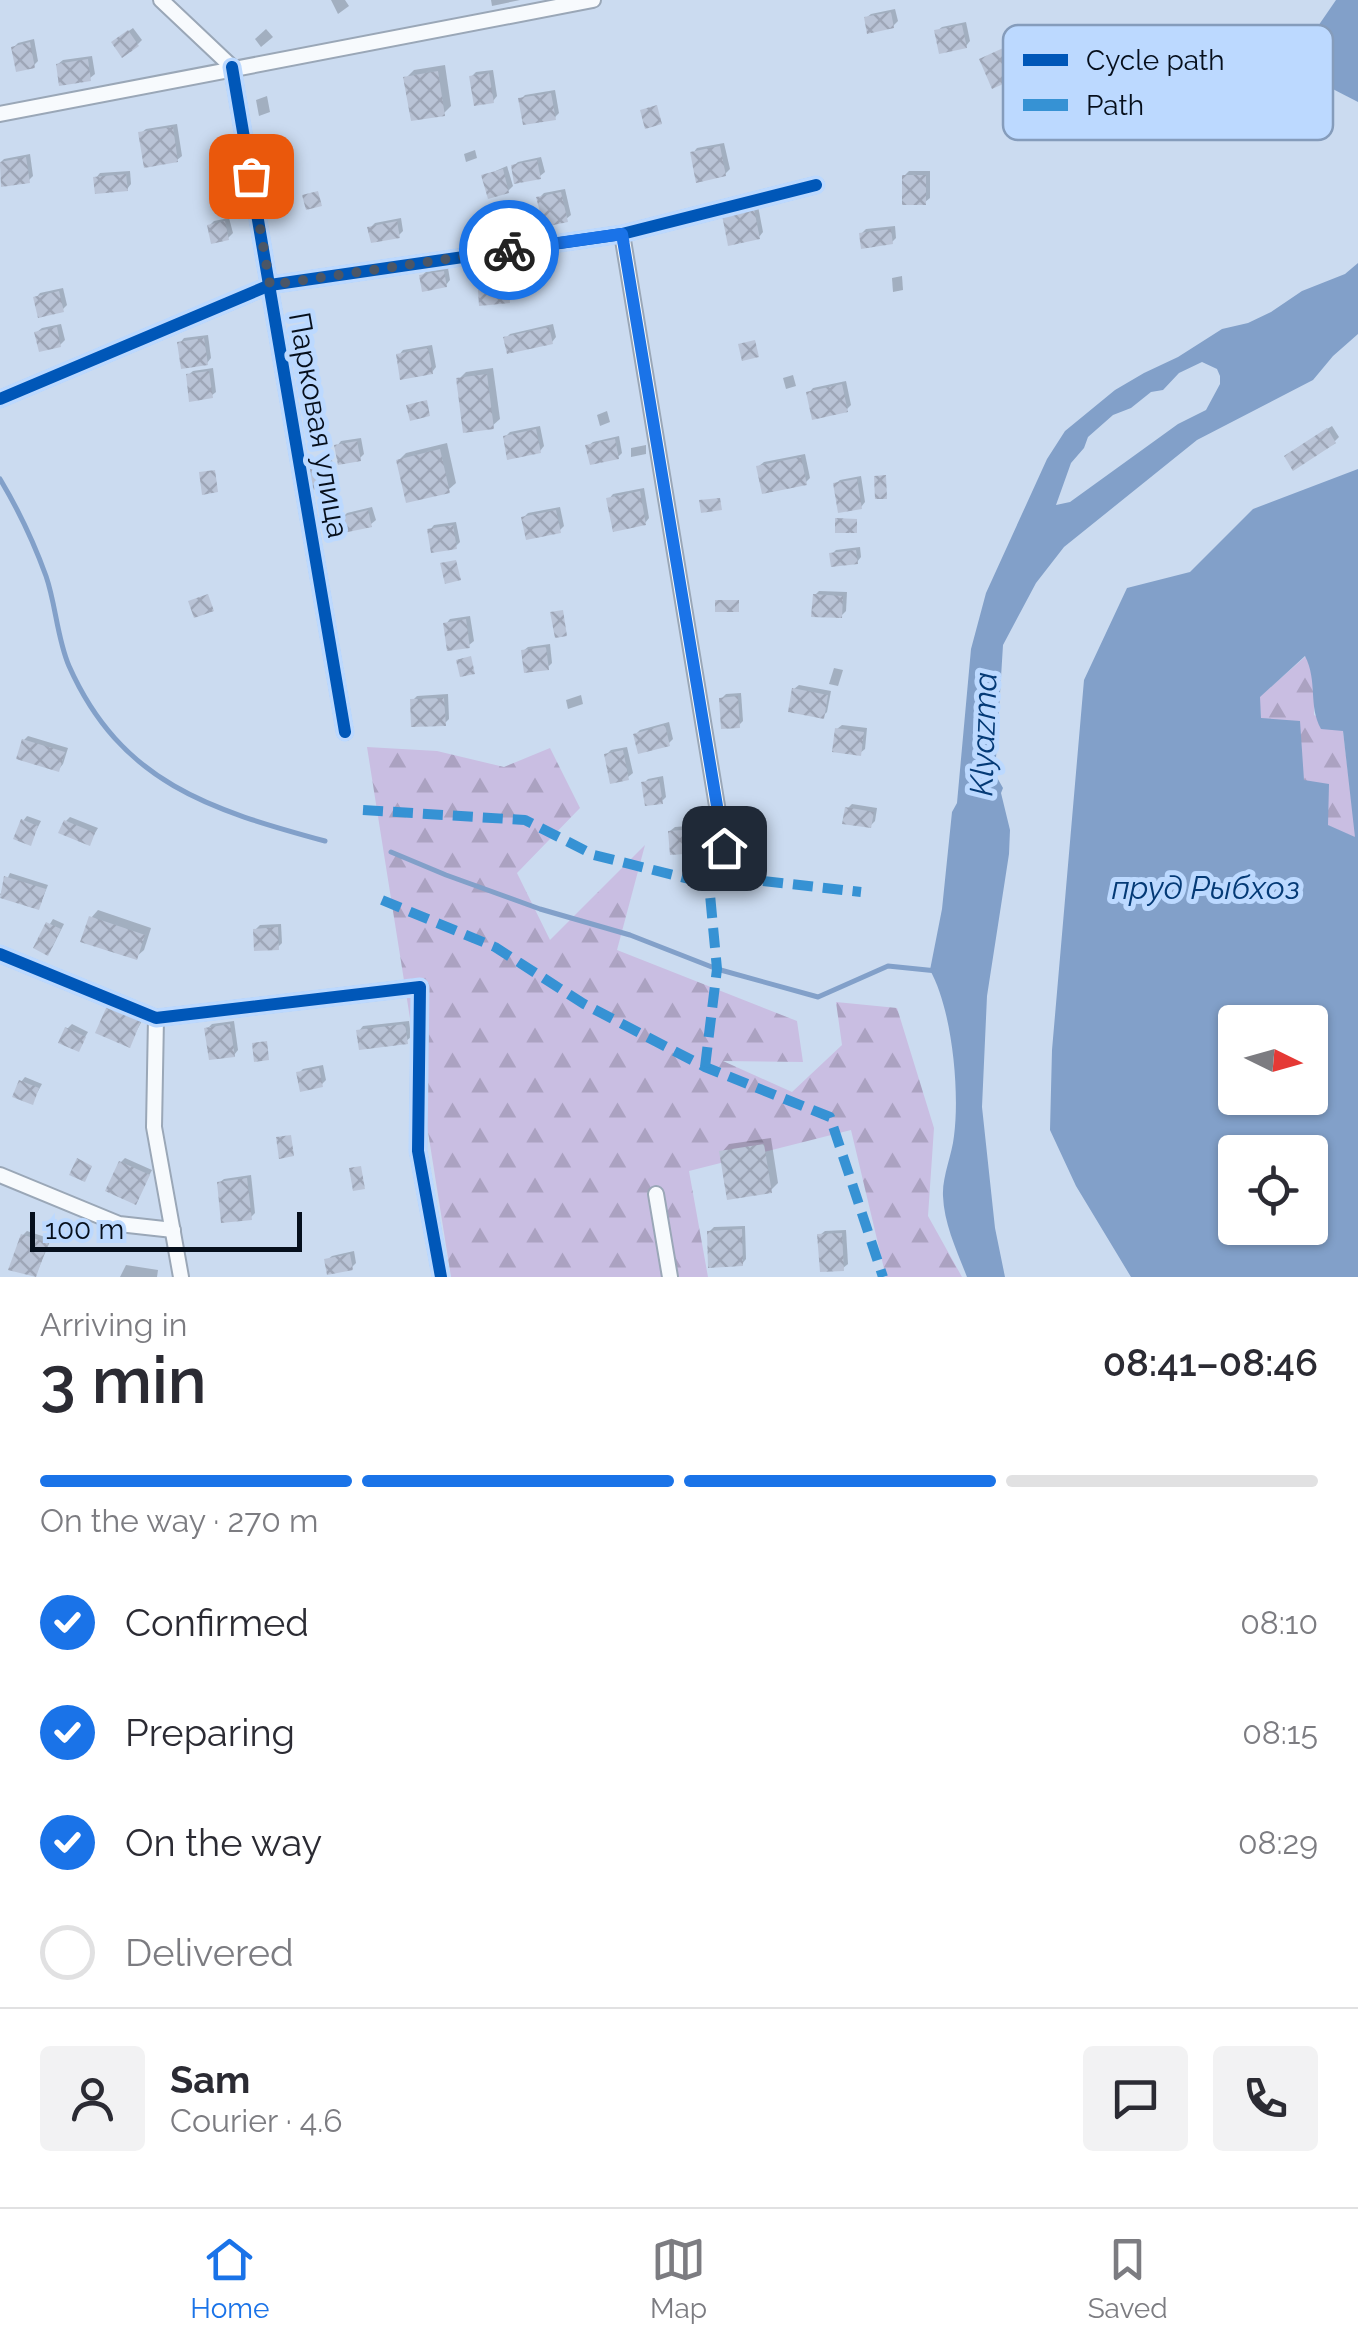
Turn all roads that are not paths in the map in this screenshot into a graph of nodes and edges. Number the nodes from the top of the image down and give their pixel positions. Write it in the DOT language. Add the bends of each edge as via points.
graph roads {
  1 [pos="161,0"];
  2 [pos="593,0"];
  3 [pos="232,68"];
  4 [pos="0,114"];
  5 [pos="816,184"];
  6 [pos="622,234"];
  7 [pos="270,285"];
  8 [pos="0,399"];
  9 [pos="345,732"];
  10 [pos="724,848"];
  11 [pos="0,954"];
  12 [pos="156,1018"];
  13 [pos="0,1175"];
  14 [pos="656,1194"];
  15 [pos="174,1230"];
  16 [pos="181,1277"];
  17 [pos="441,1277"];
  18 [pos="670,1277"];
  1 -- 3 [label="street"];
  2 -- 3 [label="street"];
  3 -- 4 [label="street"];
  3 -- 7 [label="street, Парковая улица"];
  5 -- 6 [label="street"];
  6 -- 7 [label="street"];
  6 -- 10 [label="street"];
  7 -- 8 [label="street"];
  7 -- 9 [label="street, Парковая улица"];
  11 -- 12 [label="street"];
  12 -- 15 [label="street" via="154,1128"];
  12 -- 17 [label="street" via="420,986 418,1151"];
  13 -- 15 [label="street" via="119,1224"];
  14 -- 18 [label="street"];
  15 -- 16 [label="street"];
}
